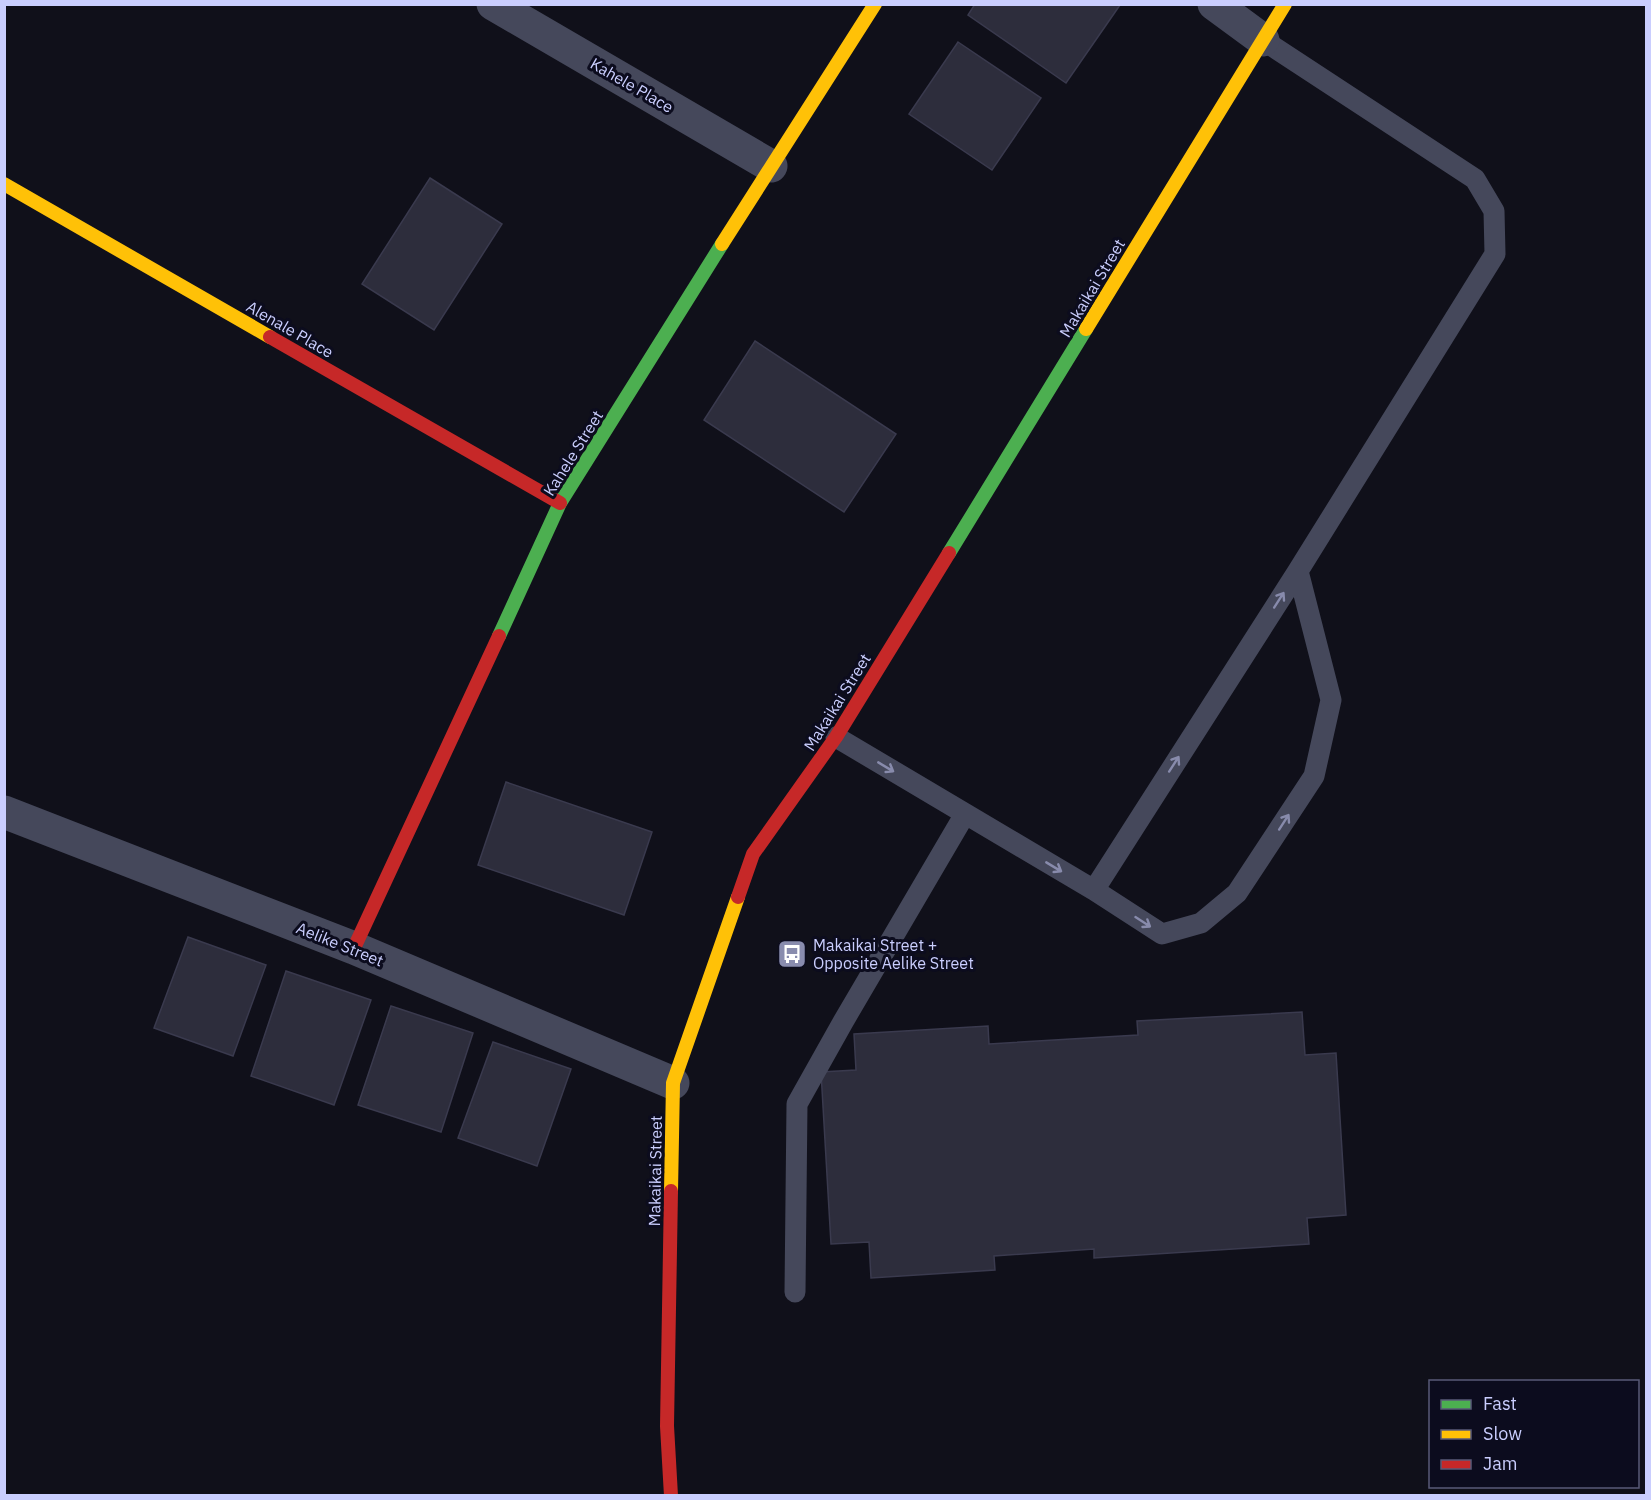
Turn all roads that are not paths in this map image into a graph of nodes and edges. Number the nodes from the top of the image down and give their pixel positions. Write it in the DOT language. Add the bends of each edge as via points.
graph roads {
  1 [pos="493,4"];
  2 [pos="875,4"];
  3 [pos="1214,4"];
  4 [pos="1285,4"];
  5 [pos="1263,40"];
  6 [pos="771,166"];
  7 [pos="4,183"];
  8 [pos="560,503"];
  9 [pos="1298,571"];
  10 [pos="836,737"];
  11 [pos="4,812"];
  12 [pos="965,814"];
  13 [pos="1094,890"];
  14 [pos="354,948"];
  15 [pos="673,1083"];
  16 [pos="795,1292"];
  17 [pos="671,1496"];
  1 -- 6 [label="street, Kahele Place"];
  2 -- 6 [label="street, Kahele Street"];
  3 -- 5 [label="street"];
  4 -- 5 [label="street, Makaikai Street"];
  5 -- 9 [label="lane" via="1475,179 1494,211 1496,254"];
  5 -- 10 [label="street, Makaikai Street"];
  6 -- 8 [label="street, Kahele Street"];
  7 -- 8 [label="street, Alenale Place"];
  8 -- 14 [label="street, Kahele Street"];
  13 -- 9 [label="lane, one-way"];
  13 -- 9 [label="lane, one-way" via="1162,934 1201,923 1237,893 1314,776 1331,700"];
  10 -- 12 [label="lane, one-way"];
  10 -- 15 [label="street, Makaikai Street" via="753,854"];
  11 -- 14 [label="street, Aelike Street"];
  12 -- 13 [label="lane, one-way"];
  12 -- 16 [label="lane" via="798,1104"];
  14 -- 15 [label="street, Aelike Street"];
  15 -- 17 [label="street, Makaikai Street" via="667,1426"];
}
